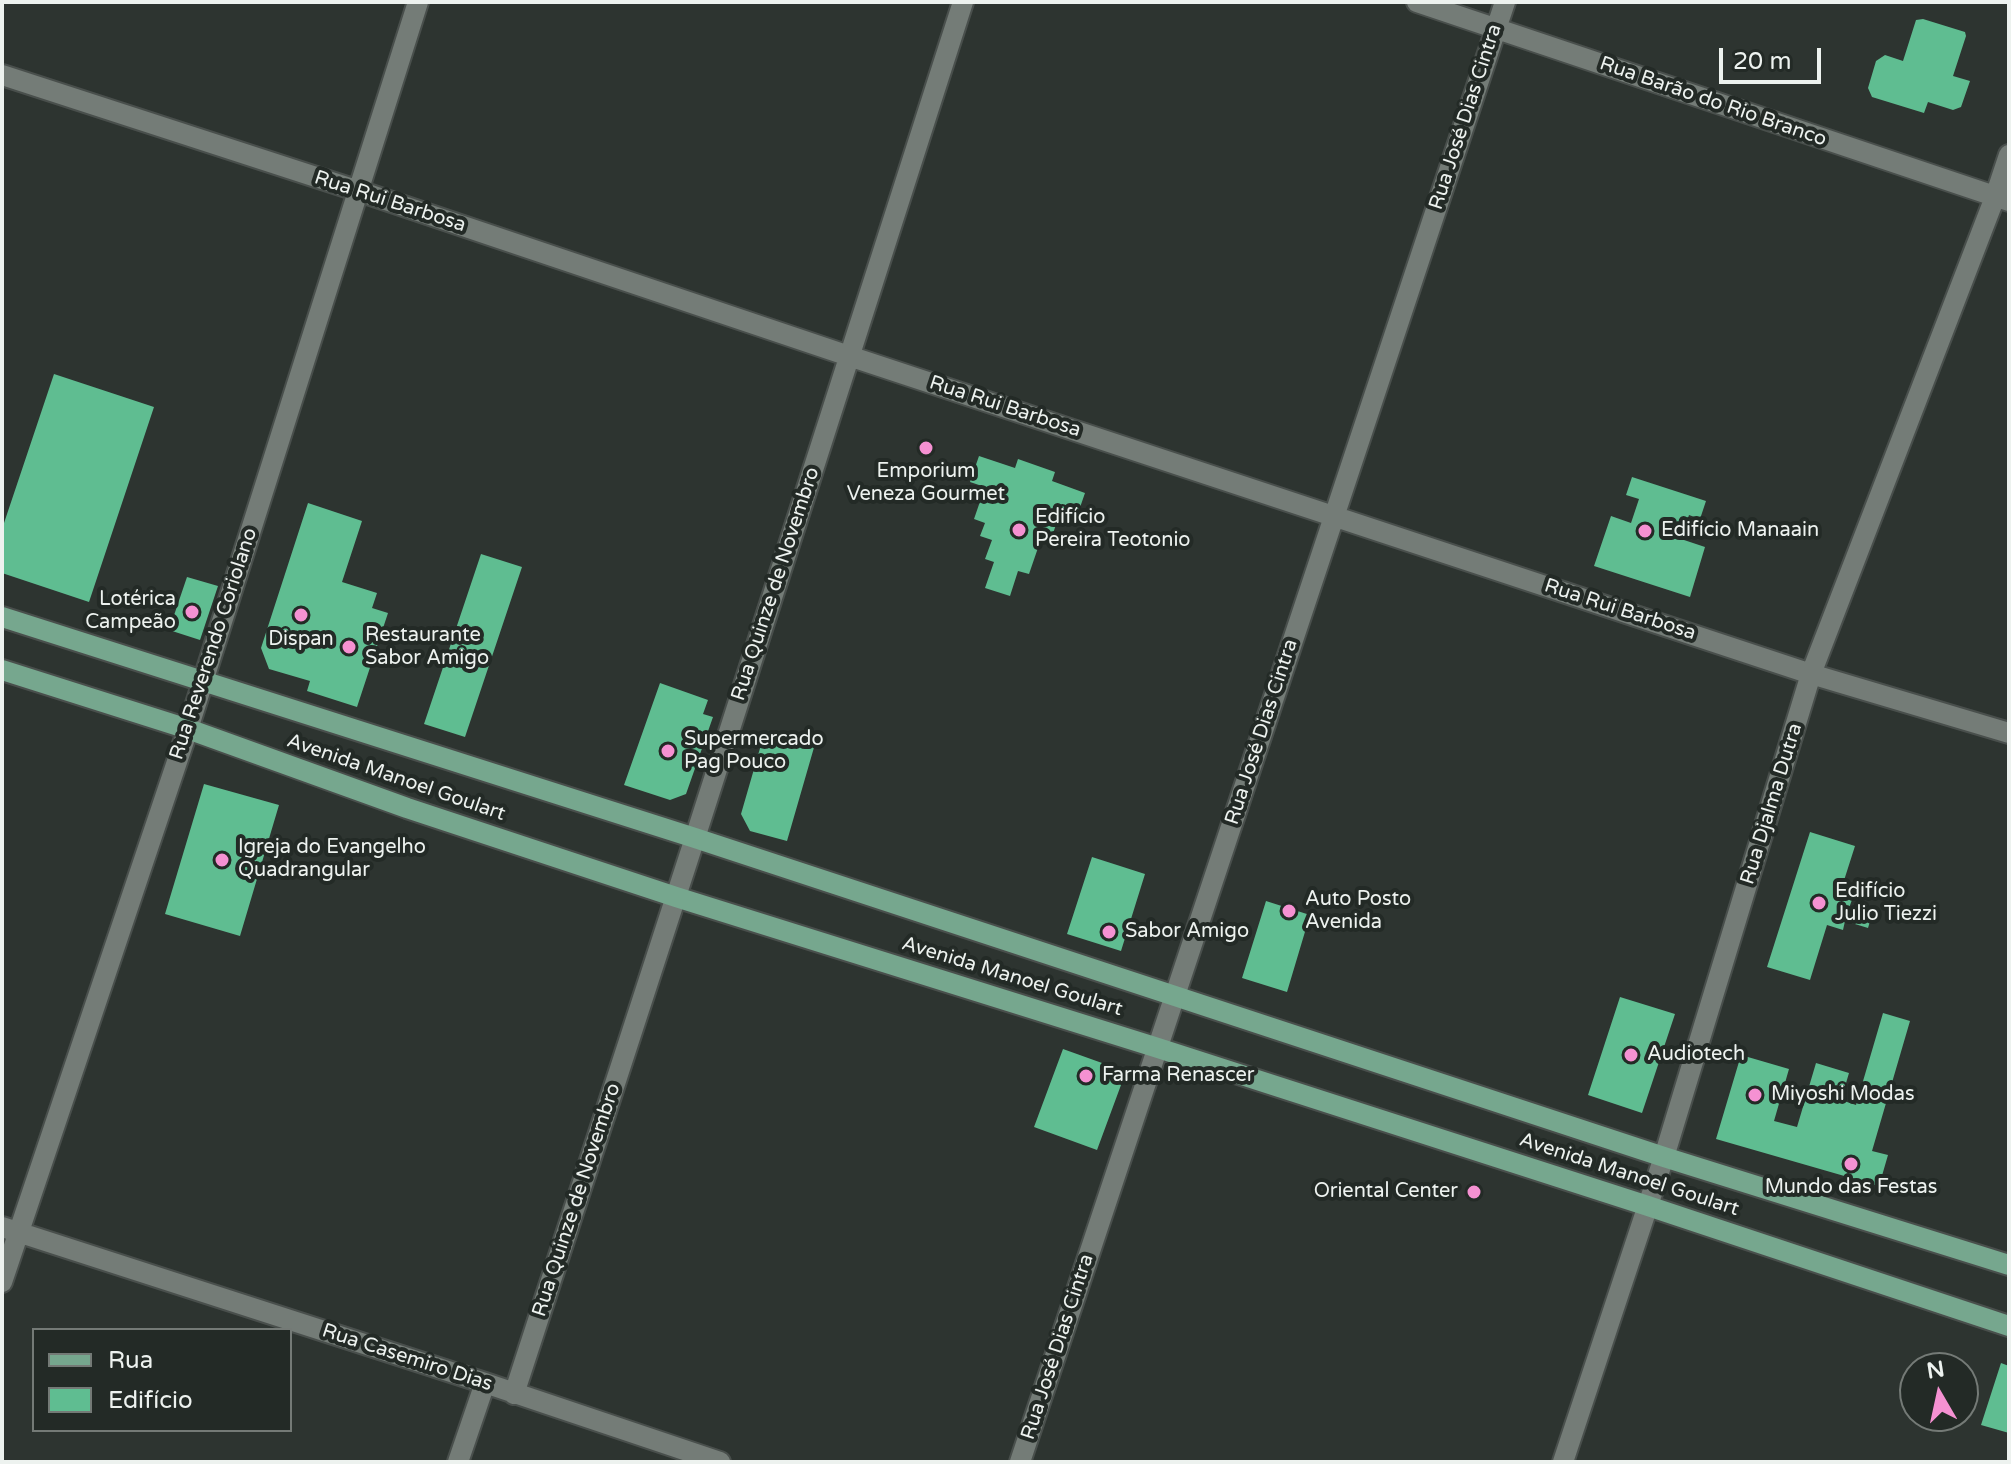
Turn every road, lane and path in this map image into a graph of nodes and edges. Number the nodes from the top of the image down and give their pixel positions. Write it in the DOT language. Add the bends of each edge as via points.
graph roads {
  1 [pos="418,2"];
  2 [pos="963,2"];
  3 [pos="1417,2"];
  4 [pos="1505,2"];
  5 [pos="1496,29"];
  6 [pos="2,75"];
  7 [pos="2009,155"];
  8 [pos="359,191"];
  9 [pos="2002,199"];
  10 [pos="849,356"];
  11 [pos="1333,515"];
  12 [pos="2,617"];
  13 [pos="2,670"];
  14 [pos="1811,674"];
  15 [pos="202,682"];
  16 [pos="188,729"];
  17 [pos="2009,733"];
  18 [pos="695,838"];
  19 [pos="676,897"];
  20 [pos="1175,996"];
  21 [pos="1158,1048"];
  22 [pos="1664,1157"];
  23 [pos="1648,1206"];
  24 [pos="10,1229"];
  25 [pos="2009,1265"];
  26 [pos="2,1282"];
  27 [pos="2009,1326"];
  28 [pos="485,1383"];
  29 [pos="514,1394"];
  30 [pos="458,1462"];
  31 [pos="720,1462"];
  32 [pos="1020,1462"];
  33 [pos="1563,1462"];
  1 -- 8 [label="street, Rua Reverendo Coriolano"];
  2 -- 10 [label="street, Rua Quinze de Novembro"];
  3 -- 5 [label="street, Rua Barão do Rio Branco"];
  4 -- 5 [label="street, Rua José Dias Cintra"];
  5 -- 9 [label="street, Rua Barão do Rio Branco"];
  5 -- 11 [label="street, Rua José Dias Cintra"];
  6 -- 8 [label="street, Rua Rui Barbosa"];
  7 -- 9 [label="street, Rua Djalma Dutra"];
  8 -- 10 [label="street, Rua Rui Barbosa"];
  8 -- 15 [label="street, Rua Reverendo Coriolano"];
  9 -- 14 [label="street, Rua Djalma Dutra"];
  10 -- 11 [label="street, Rua Rui Barbosa"];
  10 -- 18 [label="street, Rua Quinze de Novembro"];
  11 -- 14 [label="street, Rua Rui Barbosa"];
  11 -- 20 [label="street, Rua José Dias Cintra"];
  12 -- 15 [label="main road, Avenida Manoel Goulart"];
  13 -- 16 [label="main road, Avenida Manoel Goulart"];
  14 -- 17 [label="street, Rua Rui Barbosa"];
  14 -- 22 [label="street, Rua Djalma Dutra"];
  15 -- 16 [label="street, Rua Reverendo Coriolano"];
  15 -- 18 [label="main road, Avenida Manoel Goulart"];
  16 -- 19 [label="main road, Avenida Manoel Goulart"];
  16 -- 24 [label="street, Rua Reverendo Coriolano"];
  18 -- 19 [label="street, Rua Quinze de Novembro"];
  18 -- 20 [label="main road, Avenida Manoel Goulart"];
  19 -- 21 [label="main road, Avenida Manoel Goulart"];
  19 -- 29 [label="street, Rua Quinze de Novembro"];
  20 -- 21 [label="street, Rua José Dias Cintra"];
  20 -- 22 [label="main road, Avenida Manoel Goulart"];
  21 -- 23 [label="main road, Avenida Manoel Goulart"];
  21 -- 32 [label="street, Rua José Dias Cintra"];
  22 -- 23 [label="street, Rua Djalma Dutra"];
  22 -- 25 [label="main road, Avenida Manoel Goulart"];
  23 -- 27 [label="main road, Avenida Manoel Goulart"];
  23 -- 33 [label="street, Rua Djalma Dutra"];
  24 -- 26 [label="street, Rua Reverendo Coriolano"];
  24 -- 28 [label="street, Rua Casemiro Dias"];
  28 -- 29 [label="street, Rua Casemiro Dias"];
  28 -- 30 [label="street"];
  29 -- 31 [label="street, Rua Casemiro Dias"];
}
